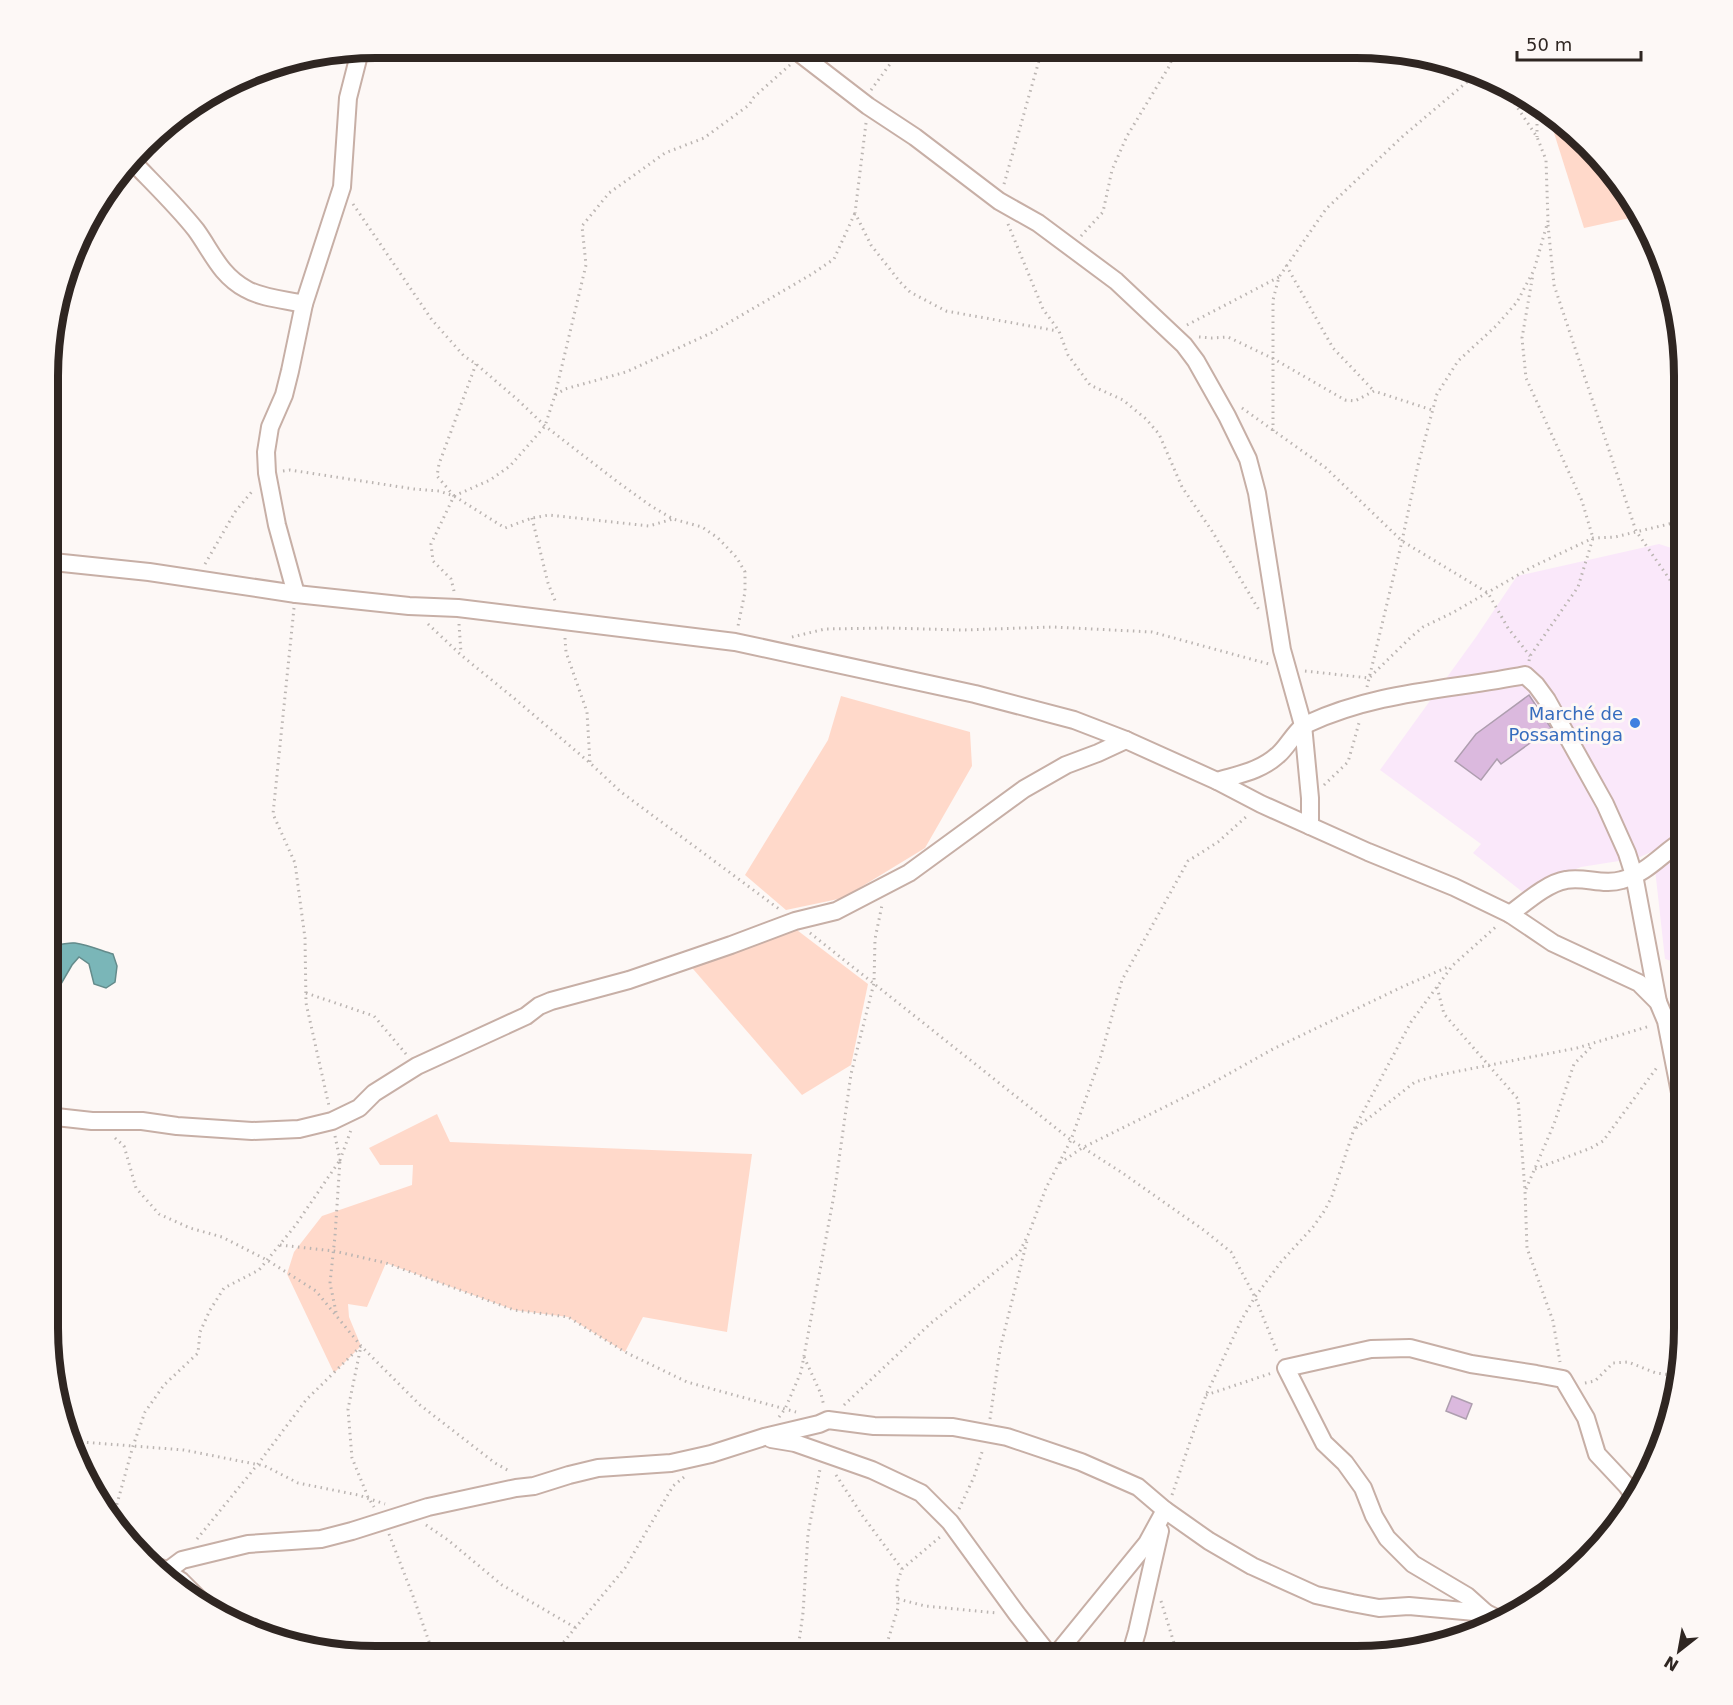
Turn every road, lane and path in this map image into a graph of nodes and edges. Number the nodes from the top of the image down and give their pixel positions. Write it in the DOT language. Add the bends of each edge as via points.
graph roads {
  1 [pos="792,58"];
  2 [pos="806,58"];
  3 [pos="895,58"];
  4 [pos="1040,58"];
  5 [pos="1172,58"];
  6 [pos="358,59"];
  7 [pos="1470,80"];
  8 [pos="1511,99"];
  9 [pos="868,106"];
  10 [pos="1537,115"];
  11 [pos="1537,137"];
  12 [pos="137,167"];
  13 [pos="342,187"];
  14 [pos="999,201"];
  15 [pos="855,213"];
  16 [pos="1548,221"];
  17 [pos="1071,246"];
  18 [pos="1286,265"];
  19 [pos="1534,270"];
  20 [pos="1279,278"];
  21 [pos="304,304"];
  22 [pos="1059,331"];
  23 [pos="1172,333"];
  24 [pos="1274,358"];
  25 [pos="476,363"];
  26 [pos="1374,391"];
  27 [pos="555,395"];
  28 [pos="1234,402"];
  29 [pos="1433,410"];
  30 [pos="545,426"];
  31 [pos="1273,430"];
  32 [pos="267,473"];
  33 [pos="453,496"];
  34 [pos="532,518"];
  35 [pos="673,519"];
  36 [pos="1674,523"];
  37 [pos="1636,531"];
  38 [pos="1593,538"];
  39 [pos="1402,542"];
  40 [pos="58,563"];
  41 [pos="196,580"];
  42 [pos="1674,586"];
  43 [pos="1488,593"];
  44 [pos="296,594"];
  45 [pos="409,606"];
  46 [pos="458,608"];
  47 [pos="1259,610"];
  48 [pos="564,622"];
  49 [pos="783,639"];
  50 [pos="735,642"];
  51 [pos="461,655"];
  52 [pos="1530,656"];
  53 [pos="1287,669"];
  54 [pos="1525,675"];
  55 [pos="1369,678"];
  56 [pos="1364,703"];
  57 [pos="1303,725"];
  58 [pos="1126,740"];
  59 [pos="590,763"];
  60 [pos="1217,781"];
  61 [pos="1310,798"];
  62 [pos="1261,804"];
  63 [pos="1310,826"];
  64 [pos="1674,848"];
  65 [pos="1634,875"];
  66 [pos="887,885"];
  67 [pos="1510,914"];
  68 [pos="795,921"];
  69 [pos="1453,965"];
  70 [pos="874,983"];
  71 [pos="1437,987"];
  72 [pos="306,993"];
  73 [pos="1658,1002"];
  74 [pos="1674,1025"];
  75 [pos="1669,1035"];
  76 [pos="1594,1043"];
  77 [pos="1674,1061"];
  78 [pos="417,1066"];
  79 [pos="1489,1066"];
  80 [pos="359,1108"];
  81 [pos="58,1117"];
  82 [pos="92,1121"];
  83 [pos="332,1121"];
  84 [pos="1354,1129"];
  85 [pos="1071,1140"];
  86 [pos="1082,1148"];
  87 [pos="340,1160"];
  88 [pos="1059,1164"];
  89 [pos="1535,1168"];
  90 [pos="1525,1191"];
  91 [pos="1029,1233"];
  92 [pos="280,1245"];
  93 [pos="334,1251"];
  94 [pos="267,1260"];
  95 [pos="1255,1297"];
  96 [pos="337,1317"];
  97 [pos="361,1346"];
  98 [pos="804,1355"];
  99 [pos="1286,1368"];
  100 [pos="1671,1375"];
  101 [pos="1563,1379"];
  102 [pos="1206,1395"];
  103 [pos="786,1409"];
  104 [pos="796,1412"];
  105 [pos="828,1420"];
  106 [pos="987,1433"];
  107 [pos="764,1437"];
  108 [pos="80,1442"];
  109 [pos="133,1446"];
  110 [pos="823,1453"];
  111 [pos="258,1464"];
  112 [pos="688,1473"];
  113 [pos="534,1486"];
  114 [pos="1630,1491"];
  115 [pos="368,1497"];
  116 [pos="115,1510"];
  117 [pos="1165,1510"];
  118 [pos="408,1513"];
  119 [pos="383,1522"];
  120 [pos="951,1522"];
  121 [pos="182,1560"];
  122 [pos="168,1568"];
  123 [pos="902,1569"];
  124 [pos="1151,1573"];
  125 [pos="898,1599"];
  126 [pos="1017,1614"];
  127 [pos="1493,1616"];
  128 [pos="576,1628"];
  129 [pos="430,1646"];
  130 [pos="561,1646"];
  131 [pos="798,1646"];
  132 [pos="886,1646"];
  133 [pos="1042,1646"];
  134 [pos="1062,1646"];
  135 [pos="1133,1646"];
  136 [pos="1176,1646"];
  1 -- 27 [label="path" via="749,105 704,138 665,153 609,193 582,226 586,265"];
  2 -- 9 [label="street"];
  3 -- 9 [label="path" via="872,88"];
  4 -- 14 [label="path"];
  5 -- 17 [label="path" via="1123,144 1103,212"];
  6 -- 13 [label="street" via="348,98"];
  7 -- 18 [label="path" via="1403,135 1326,209"];
  8 -- 11 [label="path"];
  9 -- 14 [label="street"];
  9 -- 15 [label="path"];
  10 -- 11 [label="path"];
  11 -- 16 [label="path" via="1546,160"];
  12 -- 21 [label="street" via="196,231 230,278 249,291"];
  13 -- 21 [label="street"];
  13 -- 25 [label="path" via="432,320 464,356"];
  14 -- 17 [label="street"];
  14 -- 22 [label="path" via="1043,309"];
  15 -- 22 [label="path" via="871,246 910,292 946,311"];
  15 -- 27 [label="path" via="834,259 812,274 711,333 626,372"];
  16 -- 19 [label="path"];
  16 -- 37 [label="path" via="1554,285"];
  17 -- 23 [label="street"];
  18 -- 20 [label="path"];
  18 -- 26 [label="path" via="1333,348"];
  19 -- 29 [label="path" via="1517,302 1458,361 1437,394"];
  19 -- 38 [label="path" via="1522,338 1526,378 1582,501"];
  20 -- 23 [label="path"];
  20 -- 24 [label="path" via="1273,300"];
  21 -- 32 [label="street" via="284,395 267,438"];
  22 -- 47 [label="path" via="1068,355 1090,385 1123,400 1159,434 1182,487"];
  23 -- 24 [label="path" via="1228,337"];
  23 -- 53 [label="street" via="1196,361 1248,459"];
  24 -- 26 [label="path" via="1346,399 1355,401"];
  24 -- 31 [label="path"];
  25 -- 30 [label="path"];
  25 -- 33 [label="path" via="439,464 437,476"];
  26 -- 29 [label="path"];
  27 -- 30 [label="path"];
  28 -- 31 [label="path"];
  29 -- 39 [label="path"];
  30 -- 33 [label="path" via="510,466 490,480"];
  30 -- 35 [label="path"];
  31 -- 39 [label="path" via="1326,468"];
  32 -- 33 [label="path" via="290,470"];
  32 -- 41 [label="path" via="235,512"];
  32 -- 44 [label="street"];
  33 -- 34 [label="path" via="505,528"];
  33 -- 46 [label="path" via="431,544 433,561 451,579"];
  34 -- 35 [label="path" via="549,515 649,526"];
  34 -- 48 [label="path" via="548,583"];
  35 -- 50 [label="path" via="702,527 718,538 745,572"];
  36 -- 37 [label="path"];
  37 -- 38 [label="path"];
  37 -- 42 [label="path"];
  38 -- 43 [label="path"];
  38 -- 52 [label="path" via="1578,587"];
  39 -- 43 [label="path"];
  39 -- 55 [label="path"];
  40 -- 41 [label="street"];
  41 -- 44 [label="street"];
  43 -- 52 [label="path"];
  43 -- 55 [label="path" via="1423,627"];
  44 -- 45 [label="street"];
  44 -- 72 [label="path" via="273,814 295,863 305,938"];
  45 -- 46 [label="street"];
  45 -- 51 [label="path"];
  46 -- 48 [label="street"];
  46 -- 51 [label="path"];
  48 -- 50 [label="street"];
  48 -- 59 [label="path" via="566,652 587,712"];
  49 -- 53 [label="path" via="825,629 877,628 1053,627 1152,632"];
  50 -- 58 [label="street" via="975,694 1074,720"];
  51 -- 59 [label="path"];
  52 -- 54 [label="path"];
  53 -- 55 [label="path"];
  53 -- 57 [label="street"];
  54 -- 56 [label="street" via="1409,692"];
  54 -- 65 [label="street" via="1547,700 1605,804"];
  55 -- 56 [label="path"];
  56 -- 57 [label="street"];
  56 -- 61 [label="path" via="1348,762"];
  57 -- 60 [label="street" via="1262,768"];
  57 -- 61 [label="street"];
  58 -- 60 [label="street"];
  58 -- 66 [label="street" via="1066,765 1024,789"];
  59 -- 68 [label="path" via="658,821"];
  60 -- 62 [label="street"];
  61 -- 63 [label="street"];
  62 -- 63 [label="street"];
  62 -- 85 [label="path" via="1218,842 1188,861 1122,980 1100,1059"];
  63 -- 67 [label="street"];
  64 -- 65 [label="street"];
  65 -- 67 [label="street" via="1605,883 1566,879"];
  65 -- 73 [label="street"];
  66 -- 68 [label="street" via="836,911"];
  66 -- 70 [label="path" via="875,939"];
  67 -- 69 [label="path"];
  67 -- 73 [label="street" via="1553,943 1639,984"];
  68 -- 70 [label="path"];
  68 -- 78 [label="street" via="629,980 551,1001"];
  69 -- 71 [label="path"];
  69 -- 86 [label="path" via="1273,1049"];
  70 -- 85 [label="path"];
  70 -- 98 [label="path" via="851,1074 834,1195"];
  71 -- 79 [label="path" via="1444,1014"];
  71 -- 84 [label="path" via="1411,1022"];
  72 -- 78 [label="path" via="374,1016"];
  72 -- 83 [label="path"];
  73 -- 75 [label="street"];
  74 -- 75 [label="street"];
  75 -- 76 [label="path"];
  75 -- 77 [label="street"];
  75 -- 89 [label="path" via="1640,1089 1603,1141"];
  76 -- 79 [label="path"];
  76 -- 89 [label="path" via="1574,1064"];
  78 -- 80 [label="street" via="374,1093"];
  79 -- 84 [label="path" via="1414,1082"];
  79 -- 90 [label="path" via="1518,1099"];
  80 -- 83 [label="street"];
  80 -- 87 [label="path"];
  81 -- 82 [label="street"];
  82 -- 83 [label="street" via="142,1121 252,1131 299,1129"];
  82 -- 94 [label="path" via="124,1146 136,1188 159,1214 222,1237"];
  83 -- 87 [label="path"];
  84 -- 95 [label="path" via="1325,1210"];
  85 -- 86 [label="path"];
  85 -- 88 [label="path"];
  86 -- 88 [label="path"];
  86 -- 95 [label="path" via="1205,1230 1231,1252"];
  87 -- 92 [label="path"];
  87 -- 93 [label="path"];
  88 -- 91 [label="path"];
  89 -- 90 [label="path"];
  90 -- 101 [label="path" via="1527,1248 1553,1321"];
  91 -- 105 [label="path" via="1019,1253 931,1323"];
  91 -- 106 [label="path" via="1000,1349"];
  92 -- 93 [label="path"];
  92 -- 94 [label="path"];
  93 -- 96 [label="path" via="330,1283"];
  93 -- 103 [label="path" via="386,1263 514,1310 568,1317 625,1352 687,1382"];
  94 -- 96 [label="path" via="315,1291"];
  94 -- 109 [label="path" via="259,1270 224,1288 200,1332 198,1353 151,1403"];
  95 -- 99 [label="path"];
  95 -- 102 [label="path"];
  96 -- 97 [label="path"];
  97 -- 111 [label="path" via="306,1400"];
  97 -- 113 [label="path" via="420,1405 495,1463"];
  97 -- 115 [label="path" via="348,1408 352,1458"];
  98 -- 103 [label="path"];
  98 -- 105 [label="path"];
  99 -- 101 [label="street" via="1371,1349 1410,1348 1471,1364"];
  99 -- 102 [label="path"];
  99 -- 127 [label="street" via="1324,1443 1364,1488 1387,1538 1413,1564"];
  100 -- 101 [label="path" via="1628,1362 1613,1363 1595,1381"];
  101 -- 114 [label="street" via="1586,1418 1597,1454"];
  102 -- 117 [label="path"];
  103 -- 104 [label="path"];
  103 -- 107 [label="path"];
  105 -- 106 [label="street" via="874,1426 953,1427"];
  105 -- 107 [label="street"];
  106 -- 117 [label="street" via="1081,1462 1138,1487"];
  106 -- 120 [label="path" via="974,1477"];
  107 -- 110 [label="street"];
  107 -- 113 [label="street" via="671,1463 598,1468"];
  108 -- 109 [label="path"];
  109 -- 111 [label="path" via="184,1450"];
  109 -- 116 [label="path"];
  110 -- 120 [label="street" via="921,1493"];
  110 -- 123 [label="path"];
  110 -- 131 [label="path" via="808,1534"];
  111 -- 115 [label="path" via="298,1483"];
  111 -- 121 [label="path"];
  112 -- 128 [label="path" via="673,1486 625,1568"];
  113 -- 118 [label="street"];
  115 -- 118 [label="path"];
  115 -- 119 [label="path"];
  117 -- 124 [label="street"];
  117 -- 127 [label="street" via="1252,1566 1316,1595 1379,1608 1410,1606"];
  117 -- 134 [label="street" via="1147,1543"];
  118 -- 119 [label="street"];
  118 -- 128 [label="path" via="502,1585"];
  119 -- 121 [label="street" via="321,1539 248,1544"];
  119 -- 129 [label="path"];
  120 -- 123 [label="path" via="940,1537"];
  120 -- 126 [label="street"];
  121 -- 122 [label="street"];
  123 -- 125 [label="path" via="897,1583"];
  124 -- 135 [label="street"];
  124 -- 136 [label="path"];
  125 -- 126 [label="path"];
  125 -- 132 [label="path"];
  126 -- 133 [label="street"];
  128 -- 130 [label="path"];
}
